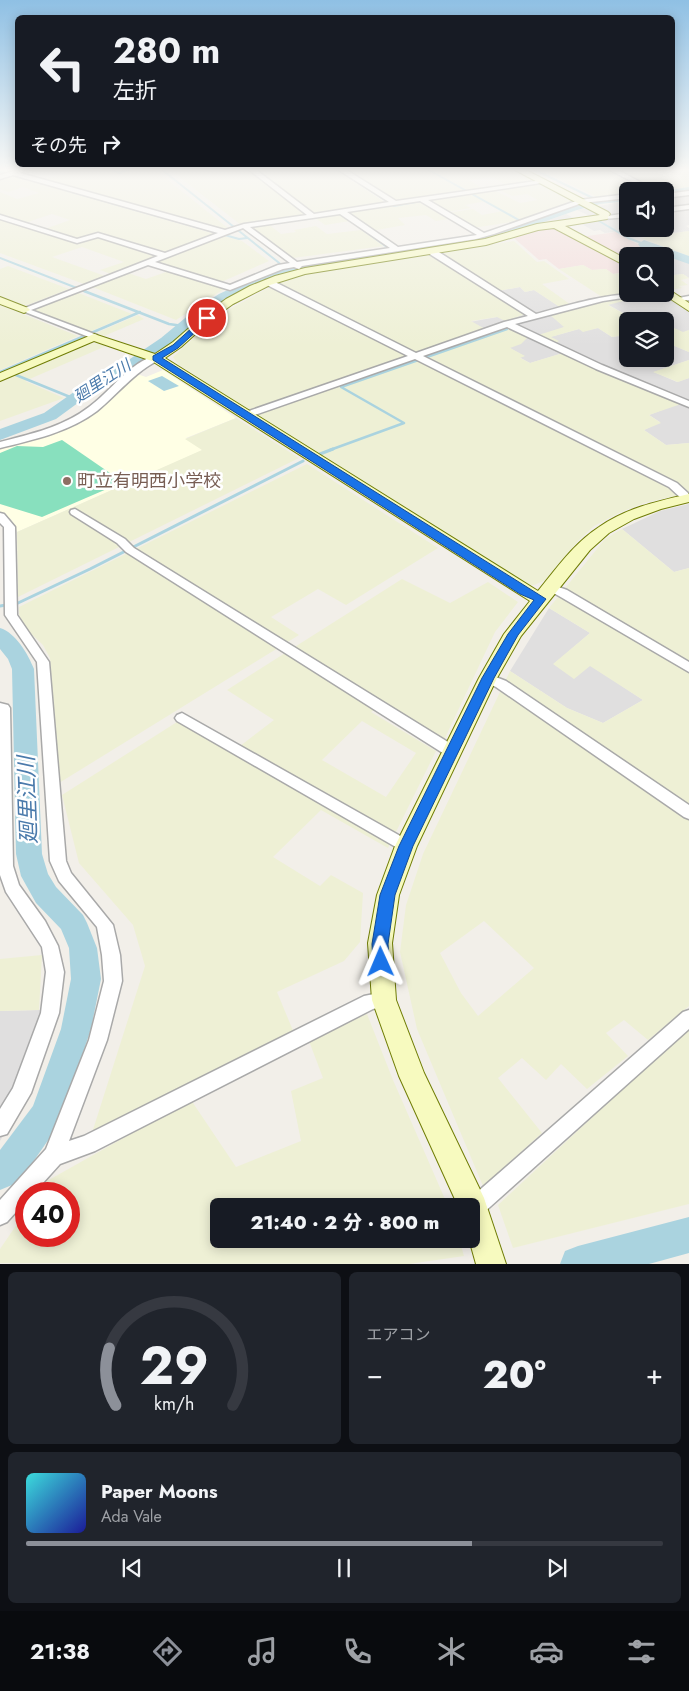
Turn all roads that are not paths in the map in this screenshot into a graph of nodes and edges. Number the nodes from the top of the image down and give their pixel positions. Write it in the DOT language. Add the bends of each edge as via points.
graph roads {
  1 [pos="35,228"];
  2 [pos="203,228"];
  3 [pos="235,228"];
  4 [pos="239,228"];
  5 [pos="363,228"];
  6 [pos="471,228"];
  7 [pos="504,228"];
  8 [pos="537,228"];
  9 [pos="562,228"];
  10 [pos="221,233"];
  11 [pos="483,235"];
  12 [pos="392,250"];
  13 [pos="430,251"];
  14 [pos="164,255"];
  15 [pos="619,259"];
  16 [pos="147,262"];
  17 [pos="300,268"];
  18 [pos="268,282"];
  19 [pos="619,296"];
  20 [pos="674,297"];
  21 [pos="689,298"];
  22 [pos="677,299"];
  23 [pos="0,300"];
  24 [pos="689,308"];
  25 [pos="24,310"];
  26 [pos="534,316"];
  27 [pos="507,324"];
  28 [pos="90,335"];
  29 [pos="150,356"];
  30 [pos="420,358"];
  31 [pos="7,374"];
  32 [pos="689,404"];
  33 [pos="246,415"];
  34 [pos="0,445"];
  35 [pos="688,498"];
  36 [pos="75,512"];
  37 [pos="0,516"];
  38 [pos="545,593"];
  39 [pos="689,668"];
  40 [pos="488,678"];
  41 [pos="0,708"];
  42 [pos="182,718"];
  43 [pos="451,751"];
  44 [pos="689,812"];
  45 [pos="406,846"];
  46 [pos="384,1000"];
  47 [pos="689,1018"];
  48 [pos="0,1127"];
  49 [pos="53,1156"];
  50 [pos="469,1198"];
  51 [pos="480,1203"];
  52 [pos="0,1215"];
  53 [pos="480,1227"];
  54 [pos="492,1264"];
  1 -- 14 [label="street" via="77,241 98,235"];
  2 -- 10 [label="street"];
  3 -- 10 [label="street"];
  4 -- 17 [label="street"];
  5 -- 12 [label="street"];
  6 -- 11 [label="street"];
  7 -- 11 [label="street"];
  8 -- 13 [label="street" via="486,242"];
  9 -- 15 [label="street"];
  10 -- 14 [label="street"];
  11 -- 12 [label="street"];
  12 -- 17 [label="street"];
  13 -- 17 [label="street"];
  13 -- 26 [label="street"];
  14 -- 16 [label="street"];
  16 -- 17 [label="street" via="230,288 283,267"];
  16 -- 25 [label="street"];
  17 -- 18 [label="street"];
  18 -- 29 [label="street" via="216,311 175,347"];
  18 -- 30 [label="street"];
  19 -- 26 [label="street"];
  20 -- 22 [label="street"];
  21 -- 22 [label="street"];
  22 -- 24 [label="street"];
  23 -- 25 [label="street"];
  25 -- 28 [label="street"];
  26 -- 27 [label="street"];
  27 -- 30 [label="street"];
  27 -- 32 [label="street"];
  28 -- 29 [label="street"];
  28 -- 31 [label="street"];
  29 -- 33 [label="street"];
  29 -- 34 [label="street" via="149,361 78,420"];
  30 -- 33 [label="street"];
  30 -- 35 [label="street" via="673,485"];
  33 -- 38 [label="street" via="515,586"];
  35 -- 38 [label="street" via="629,516 604,530"];
  36 -- 43 [label="street"];
  37 -- 49 [label="street" via="10,527 11,615 43,662 58,861 66,877 104,925 111,954 113,981 98,1040"];
  38 -- 39 [label="street" via="564,593"];
  38 -- 40 [label="street" via="513,634"];
  40 -- 43 [label="street"];
  40 -- 44 [label="street"];
  41 -- 48 [label="street" via="3,708 5,866 12,887 50,946 55,972 50,1013 21,1093"];
  42 -- 45 [label="street"];
  43 -- 45 [label="street"];
  45 -- 46 [label="street" via="388,895 380,944"];
  46 -- 49 [label="street" via="370,1002 88,1144"];
  46 -- 50 [label="street" via="412,1076"];
  47 -- 51 [label="street"];
  49 -- 52 [label="street"];
  53 -- 54 [label="street"];
}
